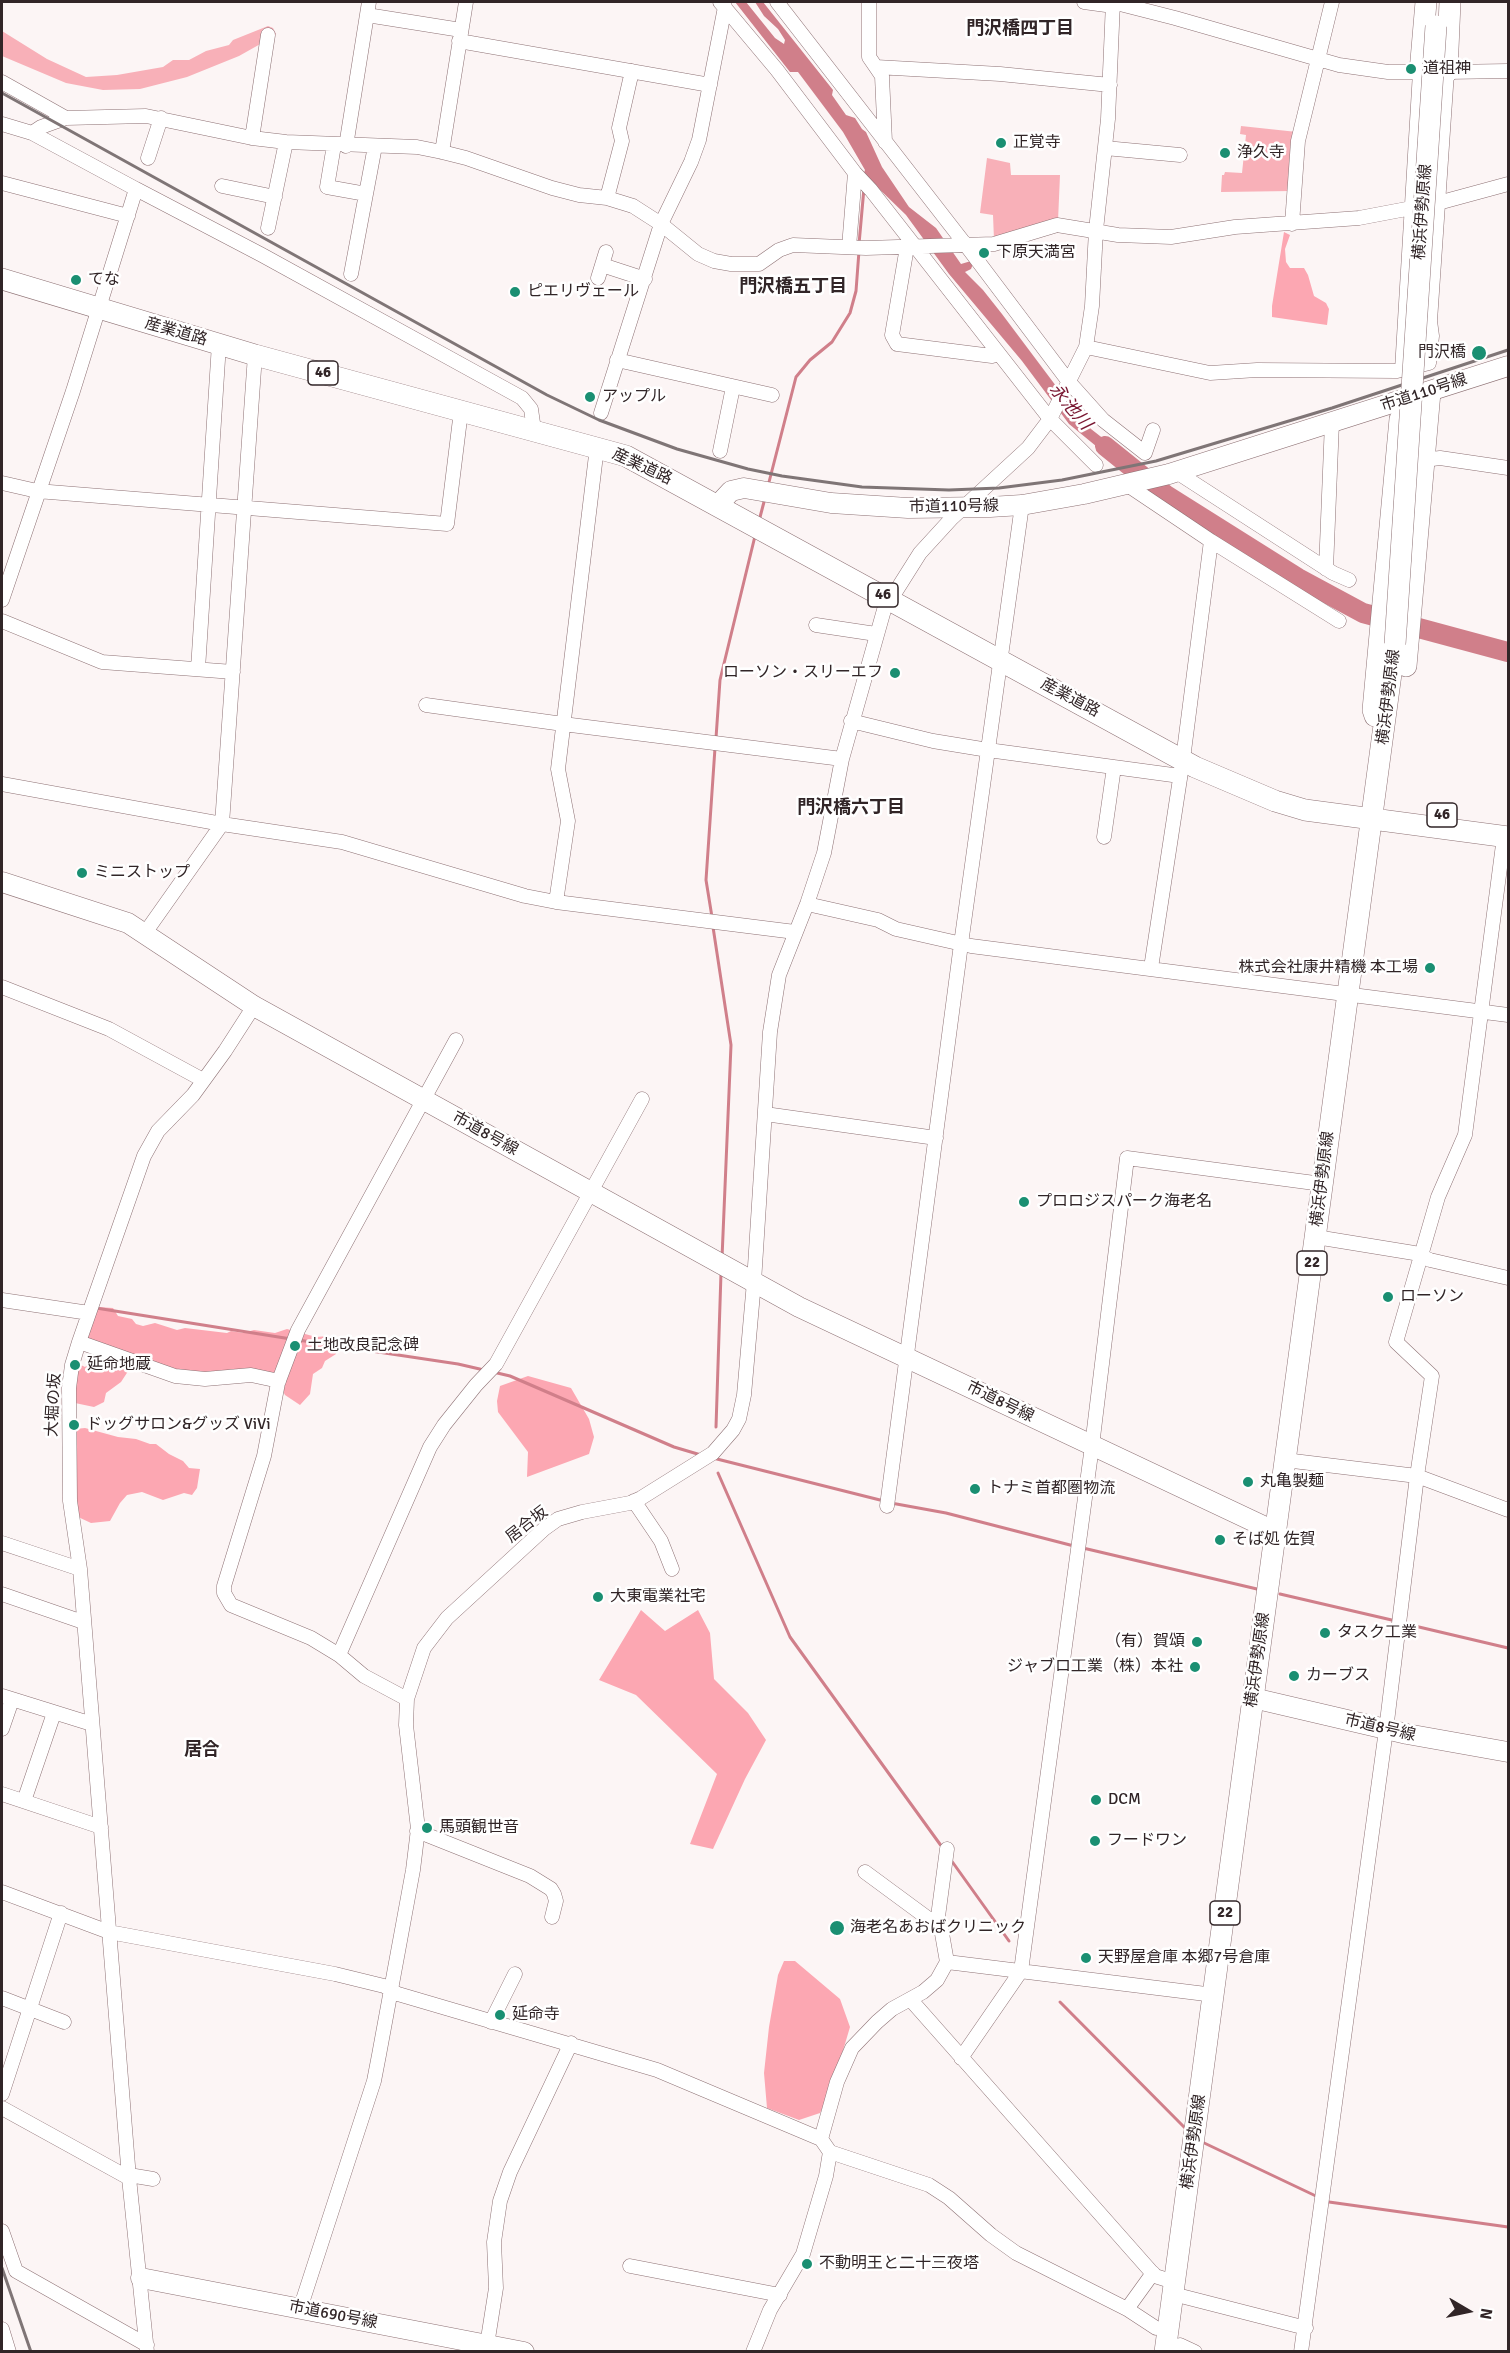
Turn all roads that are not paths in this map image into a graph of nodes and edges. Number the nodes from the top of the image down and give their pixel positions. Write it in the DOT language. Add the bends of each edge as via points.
graph roads {
  1 [pos="465,2"];
  2 [pos="777,2"];
  3 [pos="869,2"];
  4 [pos="1084,2"];
  5 [pos="1332,2"];
  6 [pos="1426,2"];
  7 [pos="1437,2"];
  8 [pos="1450,2"];
  9 [pos="1113,3"];
  10 [pos="723,4"];
  11 [pos="368,8"];
  12 [pos="268,35"];
  13 [pos="460,35"];
  14 [pos="1317,59"];
  15 [pos="876,67"];
  16 [pos="632,71"];
  17 [pos="1509,71"];
  18 [pos="1420,72"];
  19 [pos="1447,72"];
  20 [pos="2,82"];
  21 [pos="710,85"];
  22 [pos="1110,85"];
  23 [pos="66,118"];
  24 [pos="161,118"];
  25 [pos="2,124"];
  26 [pos="32,133"];
  27 [pos="252,138"];
  28 [pos="286,142"];
  29 [pos="885,143"];
  30 [pos="340,146"];
  31 [pos="375,146"];
  32 [pos="1105,148"];
  33 [pos="442,152"];
  34 [pos="1180,155"];
  35 [pos="148,158"];
  36 [pos="858,176"];
  37 [pos="2,183"];
  38 [pos="1509,184"];
  39 [pos="222,186"];
  40 [pos="136,189"];
  41 [pos="366,194"];
  42 [pos="275,196"];
  43 [pos="607,198"];
  44 [pos="1438,203"];
  45 [pos="1412,209"];
  46 [pos="128,216"];
  47 [pos="661,224"];
  48 [pos="1292,224"];
  49 [pos="268,228"];
  50 [pos="1096,230"];
  51 [pos="962,244"];
  52 [pos="914,247"];
  53 [pos="856,248"];
  54 [pos="602,265"];
  55 [pos="351,274"];
  56 [pos="2,279"];
  57 [pos="645,279"];
  58 [pos="1407,292"];
  59 [pos="1432,293"];
  60 [pos="98,309"];
  61 [pos="219,344"];
  62 [pos="1086,347"];
  63 [pos="999,354"];
  64 [pos="255,355"];
  65 [pos="617,360"];
  66 [pos="1509,366"];
  67 [pos="1402,370"];
  68 [pos="1068,384"];
  69 [pos="734,387"];
  70 [pos="1430,392"];
  71 [pos="772,395"];
  72 [pos="1402,401"];
  73 [pos="461,411"];
  74 [pos="601,413"];
  75 [pos="1051,417"];
  76 [pos="1332,422"];
  77 [pos="534,430"];
  78 [pos="1153,430"];
  79 [pos="597,447"];
  80 [pos="720,451"];
  81 [pos="1424,460"];
  82 [pos="1096,465"];
  83 [pos="1509,468"];
  84 [pos="1172,472"];
  85 [pos="2,483"];
  86 [pos="1129,483"];
  87 [pos="37,491"];
  88 [pos="208,505"];
  89 [pos="718,505"];
  90 [pos="1022,505"];
  91 [pos="244,508"];
  92 [pos="961,509"];
  93 [pos="1211,541"];
  94 [pos="1326,569"];
  95 [pos="1349,580"];
  96 [pos="891,599"];
  97 [pos="2,600"];
  98 [pos="2,621"];
  99 [pos="1339,621"];
  100 [pos="816,625"];
  101 [pos="876,634"];
  102 [pos="1395,645"];
  103 [pos="1001,661"];
  104 [pos="198,669"];
  105 [pos="233,672"];
  106 [pos="426,705"];
  107 [pos="851,722"];
  108 [pos="563,724"];
  109 [pos="988,750"];
  110 [pos="842,759"];
  111 [pos="1114,767"];
  112 [pos="1182,768"];
  113 [pos="2,784"];
  114 [pos="1374,813"];
  115 [pos="222,824"];
  116 [pos="1507,833"];
  117 [pos="1104,837"];
  118 [pos="2,882"];
  119 [pos="556,903"];
  120 [pos="807,904"];
  121 [pos="795,932"];
  122 [pos="145,933"];
  123 [pos="961,944"];
  124 [pos="1152,968"];
  125 [pos="2,987"];
  126 [pos="1348,994"];
  127 [pos="254,1005"];
  128 [pos="1480,1011"];
  129 [pos="1509,1015"];
  130 [pos="456,1040"];
  131 [pos="203,1080"];
  132 [pos="642,1099"];
  133 [pos="425,1101"];
  134 [pos="765,1114"];
  135 [pos="936,1138"];
  136 [pos="1322,1184"];
  137 [pos="591,1192"];
  138 [pos="1316,1237"];
  139 [pos="1421,1256"];
  140 [pos="1509,1278"];
  141 [pos="754,1282"];
  142 [pos="2,1300"];
  143 [pos="89,1313"];
  144 [pos="79,1342"];
  145 [pos="907,1357"];
  146 [pos="279,1381"];
  147 [pos="1092,1446"];
  148 [pos="1285,1460"];
  149 [pos="1417,1476"];
  150 [pos="638,1500"];
  151 [pos="888,1502"];
  152 [pos="1509,1510"];
  153 [pos="1275,1532"];
  154 [pos="2,1543"];
  155 [pos="80,1569"];
  156 [pos="672,1569"];
  157 [pos="2,1594"];
  158 [pos="83,1622"];
  159 [pos="339,1655"];
  160 [pos="7,1698"];
  161 [pos="1253,1698"];
  162 [pos="407,1699"];
  163 [pos="54,1713"];
  164 [pos="92,1724"];
  165 [pos="2,1729"];
  166 [pos="1386,1730"];
  167 [pos="1509,1752"];
  168 [pos="2,1794"];
  169 [pos="24,1801"];
  170 [pos="101,1827"];
  171 [pos="417,1832"];
  172 [pos="946,1855"];
  173 [pos="865,1872"];
  174 [pos="2,1892"];
  175 [pos="61,1913"];
  176 [pos="552,1917"];
  177 [pos="937,1924"];
  178 [pos="109,1932"];
  179 [pos="947,1962"];
  180 [pos="1021,1971"];
  181 [pos="514,1974"];
  182 [pos="390,1990"];
  183 [pos="1214,1995"];
  184 [pos="2,1998"];
  185 [pos="910,1999"];
  186 [pos="29,2009"];
  187 [pos="63,2022"];
  188 [pos="491,2022"];
  189 [pos="571,2043"];
  190 [pos="961,2058"];
  191 [pos="2,2094"];
  192 [pos="2,2108"];
  193 [pos="821,2139"];
  194 [pos="830,2152"];
  195 [pos="129,2176"];
  196 [pos="153,2179"];
  197 [pos="2,2231"];
  198 [pos="630,2266"];
  199 [pos="1153,2273"];
  200 [pos="141,2278"];
  201 [pos="1174,2288"];
  202 [pos="780,2295"];
  203 [pos="300,2309"];
  204 [pos="1127,2309"];
  205 [pos="1156,2328"];
  206 [pos="1306,2328"];
  207 [pos="2,2329"];
  208 [pos="487,2344"];
  209 [pos="147,2348"];
  210 [pos="1173,2348"];
  211 [pos="9,2352"];
  212 [pos="524,2352"];
  213 [pos="753,2352"];
  214 [pos="1195,2352"];
  215 [pos="1301,2352"];
  1 -- 13 [label="street"];
  2 -- 29 [label="street"];
  3 -- 15 [label="street" via="869,57"];
  4 -- 9 [label="street"];
  5 -- 14 [label="street"];
  6 -- 18 [label="main road"];
  7 -- 102 [label="main road, 横浜伊勢原線 / 22, bridge"];
  8 -- 19 [label="main road"];
  9 -- 14 [label="street"];
  9 -- 22 [label="street, 居合坂"];
  10 -- 21 [label="street"];
  10 -- 36 [label="street"];
  11 -- 13 [label="street"];
  11 -- 30 [label="street"];
  12 -- 27 [label="street"];
  13 -- 16 [label="street"];
  13 -- 33 [label="street"];
  14 -- 18 [label="street" via="1362,69"];
  14 -- 48 [label="street" via="1298,141"];
  15 -- 22 [label="street"];
  15 -- 29 [label="street" via="882,76"];
  16 -- 21 [label="street"];
  16 -- 43 [label="street" via="619,129 622,141"];
  17 -- 19 [label="street"];
  18 -- 45 [label="street"];
  19 -- 44 [label="street"];
  20 -- 23 [label="street"];
  21 -- 47 [label="street" via="699,140"];
  22 -- 32 [label="street, 居合坂"];
  23 -- 24 [label="street"];
  23 -- 26 [label="street"];
  24 -- 27 [label="street"];
  24 -- 35 [label="street"];
  25 -- 26 [label="street"];
  26 -- 40 [label="street"];
  27 -- 28 [label="street"];
  28 -- 30 [label="street"];
  28 -- 42 [label="street"];
  29 -- 51 [label="street"];
  30 -- 31 [label="street"];
  30 -- 41 [label="street" via="327,187"];
  31 -- 33 [label="street"];
  31 -- 41 [label="street"];
  32 -- 34 [label="street"];
  32 -- 50 [label="street, 居合坂"];
  33 -- 43 [label="street" via="552,188"];
  36 -- 52 [label="street"];
  36 -- 53 [label="street"];
  37 -- 46 [label="street"];
  38 -- 44 [label="street"];
  39 -- 42 [label="street"];
  40 -- 46 [label="street"];
  40 -- 77 [label="street" via="522,398 531,409"];
  41 -- 55 [label="street"];
  42 -- 49 [label="street"];
  43 -- 47 [label="street" via="642,210"];
  44 -- 45 [label="street"];
  44 -- 59 [label="street"];
  45 -- 48 [label="street"];
  45 -- 58 [label="street"];
  46 -- 60 [label="street"];
  47 -- 53 [label="street" via="698,254 731,264 759,264 793,245"];
  47 -- 57 [label="street"];
  48 -- 50 [label="street" via="1235,227 1171,237"];
  50 -- 51 [label="street" via="1057,225 994,244"];
  50 -- 62 [label="street, 居合坂"];
  51 -- 52 [label="street"];
  51 -- 68 [label="street"];
  52 -- 53 [label="street"];
  52 -- 63 [label="street"];
  52 -- 63 [label="street" via="892,335 897,344"];
  54 -- 57 [label="street"];
  56 -- 60 [label="main road, 産業道路 / 46"];
  57 -- 65 [label="street"];
  58 -- 59 [label="street"];
  58 -- 67 [label="street"];
  59 -- 67 [label="street" via="1429,363"];
  60 -- 61 [label="main road, 産業道路 / 46"];
  60 -- 87 [label="street"];
  61 -- 64 [label="main road, 産業道路 / 46"];
  61 -- 88 [label="street"];
  62 -- 67 [label="street" via="1209,372"];
  62 -- 68 [label="street, 居合坂"];
  63 -- 75 [label="street"];
  64 -- 73 [label="main road, 産業道路 / 46"];
  64 -- 91 [label="street"];
  65 -- 69 [label="street"];
  65 -- 74 [label="street"];
  66 -- 70 [label="street, 市道110号線"];
  68 -- 75 [label="street, 居合坂"];
  68 -- 78 [label="street" via="1103,420 1145,453"];
  69 -- 71 [label="street"];
  69 -- 80 [label="street"];
  70 -- 72 [label="street, 市道110号線"];
  70 -- 81 [label="main road"];
  72 -- 76 [label="street, 市道110号線"];
  72 -- 102 [label="main road" via="1384,597"];
  73 -- 77 [label="main road, 産業道路 / 46"];
  73 -- 91 [label="street" via="447,524"];
  75 -- 82 [label="street"];
  75 -- 92 [label="street, 居合坂" via="1028,448"];
  76 -- 84 [label="street, 市道110号線"];
  76 -- 94 [label="street"];
  77 -- 79 [label="main road, 産業道路 / 46"];
  79 -- 89 [label="main road, 産業道路 / 46" via="634,460"];
  79 -- 108 [label="street"];
  81 -- 83 [label="street" via="1440,458"];
  81 -- 102 [label="main road" via="1413,603"];
  84 -- 86 [label="street"];
  84 -- 94 [label="street"];
  85 -- 87 [label="street"];
  86 -- 90 [label="street, 市道110号線"];
  86 -- 93 [label="street"];
  87 -- 88 [label="street"];
  87 -- 97 [label="street"];
  88 -- 91 [label="street"];
  88 -- 104 [label="street"];
  89 -- 92 [label="street, 市道110号線" via="730,491 744,488 831,503"];
  89 -- 96 [label="main road, 産業道路 / 46"];
  90 -- 92 [label="street, 市道110号線"];
  90 -- 103 [label="street"];
  91 -- 105 [label="street"];
  92 -- 96 [label="street, 居合坂" via="912,563"];
  93 -- 99 [label="street"];
  93 -- 112 [label="street"];
  94 -- 95 [label="street"];
  96 -- 101 [label="street, 居合坂"];
  96 -- 103 [label="main road, 産業道路 / 46"];
  98 -- 104 [label="street" via="102,662"];
  100 -- 101 [label="street"];
  101 -- 107 [label="street, 居合坂"];
  102 -- 114 [label="main road, 横浜伊勢原線 / 22"];
  103 -- 109 [label="street"];
  103 -- 112 [label="main road, 産業道路 / 46"];
  104 -- 105 [label="street"];
  105 -- 115 [label="street"];
  106 -- 108 [label="street"];
  107 -- 109 [label="street"];
  107 -- 110 [label="street, 居合坂"];
  108 -- 110 [label="street"];
  108 -- 119 [label="street" via="558,769 567,821"];
  109 -- 111 [label="street"];
  109 -- 123 [label="street"];
  110 -- 120 [label="street, 居合坂" via="824,853"];
  111 -- 112 [label="street"];
  111 -- 117 [label="street"];
  112 -- 114 [label="main road, 産業道路 / 46"];
  112 -- 124 [label="street"];
  113 -- 115 [label="street"];
  114 -- 116 [label="main road, 46"];
  114 -- 126 [label="main road, 横浜伊勢原線 / 22"];
  115 -- 119 [label="street" via="353,845"];
  115 -- 122 [label="street"];
  116 -- 128 [label="street"];
  118 -- 122 [label="street, 市道8号線" via="128,923"];
  119 -- 121 [label="street"];
  120 -- 121 [label="street, 居合坂"];
  120 -- 123 [label="street"];
  121 -- 134 [label="street, 居合坂" via="779,975 770,1032"];
  122 -- 127 [label="street, 市道8号線"];
  123 -- 124 [label="street"];
  123 -- 135 [label="street"];
  124 -- 126 [label="street"];
  125 -- 131 [label="street" via="109,1029"];
  126 -- 128 [label="street"];
  126 -- 136 [label="main road, 横浜伊勢原線 / 22"];
  127 -- 131 [label="street, 大堀の坂"];
  127 -- 133 [label="street, 市道8号線"];
  128 -- 129 [label="street"];
  128 -- 139 [label="street" via="1465,1135 1438,1197"];
  130 -- 133 [label="street"];
  131 -- 143 [label="street, 大堀の坂" via="153,1139"];
  132 -- 137 [label="street"];
  133 -- 137 [label="street, 市道8号線"];
  133 -- 146 [label="street" via="294,1339"];
  134 -- 135 [label="street"];
  134 -- 141 [label="street, 居合坂"];
  135 -- 145 [label="street"];
  136 -- 138 [label="main road, 横浜伊勢原線 / 22"];
  136 -- 147 [label="street" via="1127,1158"];
  137 -- 141 [label="street, 市道8号線"];
  137 -- 159 [label="street" via="489,1371 430,1447"];
  138 -- 139 [label="street"];
  138 -- 148 [label="main road, 横浜伊勢原線 / 22"];
  139 -- 140 [label="street"];
  139 -- 149 [label="street" via="1396,1342 1432,1376"];
  141 -- 145 [label="street, 市道8号線"];
  141 -- 150 [label="street, 居合坂" via="739,1419 719,1448 703,1461"];
  142 -- 143 [label="street"];
  143 -- 144 [label="street, 大堀の坂"];
  144 -- 146 [label="street" via="175,1376 205,1379 251,1375"];
  144 -- 155 [label="street, 大堀の坂" via="69,1388 70,1501"];
  145 -- 147 [label="street, 市道8号線"];
  145 -- 151 [label="street"];
  146 -- 159 [label="street" via="264,1456 224,1593 231,1605 311,1638"];
  147 -- 153 [label="street, 市道8号線"];
  147 -- 180 [label="street"];
  148 -- 149 [label="street"];
  148 -- 153 [label="main road, 横浜伊勢原線 / 22"];
  149 -- 152 [label="street"];
  149 -- 166 [label="street"];
  150 -- 156 [label="street"];
  150 -- 162 [label="street, 居合坂" via="558,1519 544,1529 478,1588 429,1640"];
  153 -- 161 [label="main road, 横浜伊勢原線 / 22"];
  154 -- 155 [label="street"];
  155 -- 158 [label="street, 大堀の坂"];
  157 -- 158 [label="street"];
  158 -- 164 [label="street, 大堀の坂"];
  159 -- 162 [label="street" via="364,1676"];
  160 -- 163 [label="street"];
  160 -- 165 [label="street"];
  161 -- 166 [label="street, 市道8号線"];
  161 -- 183 [label="main road, 横浜伊勢原線 / 22"];
  162 -- 171 [label="street, 居合坂" via="407,1746 417,1805"];
  163 -- 164 [label="street"];
  163 -- 169 [label="street"];
  164 -- 170 [label="street, 大堀の坂"];
  166 -- 167 [label="street, 市道8号線"];
  166 -- 206 [label="street"];
  168 -- 169 [label="street"];
  169 -- 170 [label="street"];
  170 -- 178 [label="street, 大堀の坂"];
  171 -- 176 [label="street" via="511,1867 551,1889 556,1901"];
  171 -- 182 [label="street, 居合坂"];
  172 -- 177 [label="street"];
  173 -- 177 [label="street"];
  174 -- 175 [label="street"];
  175 -- 178 [label="street"];
  175 -- 186 [label="street"];
  177 -- 179 [label="street"];
  178 -- 182 [label="street" via="335,1974"];
  178 -- 195 [label="street, 大堀の坂"];
  179 -- 180 [label="street"];
  179 -- 185 [label="street" via="937,1980"];
  180 -- 183 [label="street"];
  180 -- 190 [label="street"];
  181 -- 188 [label="street"];
  182 -- 188 [label="street"];
  182 -- 203 [label="street, 居合坂" via="374,2081"];
  183 -- 201 [label="main road, 横浜伊勢原線 / 22"];
  184 -- 186 [label="street"];
  185 -- 190 [label="street"];
  185 -- 193 [label="street" via="877,2022 852,2048 837,2082"];
  186 -- 187 [label="street"];
  186 -- 191 [label="street"];
  188 -- 189 [label="street"];
  189 -- 193 [label="street" via="657,2070"];
  189 -- 208 [label="street" via="500,2201 494,2242 497,2281"];
  190 -- 199 [label="street"];
  192 -- 195 [label="street"];
  193 -- 194 [label="street"];
  194 -- 202 [label="street" via="803,2253"];
  194 -- 204 [label="street" via="929,2185 1016,2253"];
  195 -- 196 [label="street"];
  195 -- 200 [label="street, 大堀の坂"];
  197 -- 209 [label="street" via="16,2271"];
  198 -- 202 [label="street"];
  199 -- 201 [label="street"];
  199 -- 204 [label="street"];
  200 -- 203 [label="street, 市道690号線"];
  200 -- 209 [label="street, 大堀の坂"];
  201 -- 206 [label="street"];
  201 -- 210 [label="main road, 横浜伊勢原線 / 22"];
  202 -- 213 [label="street"];
  203 -- 208 [label="street, 市道690号線"];
  204 -- 205 [label="street"];
  206 -- 215 [label="street"];
  207 -- 211 [label="street"];
  208 -- 212 [label="street, 市道690号線"];
  210 -- 214 [label="street"];
}
